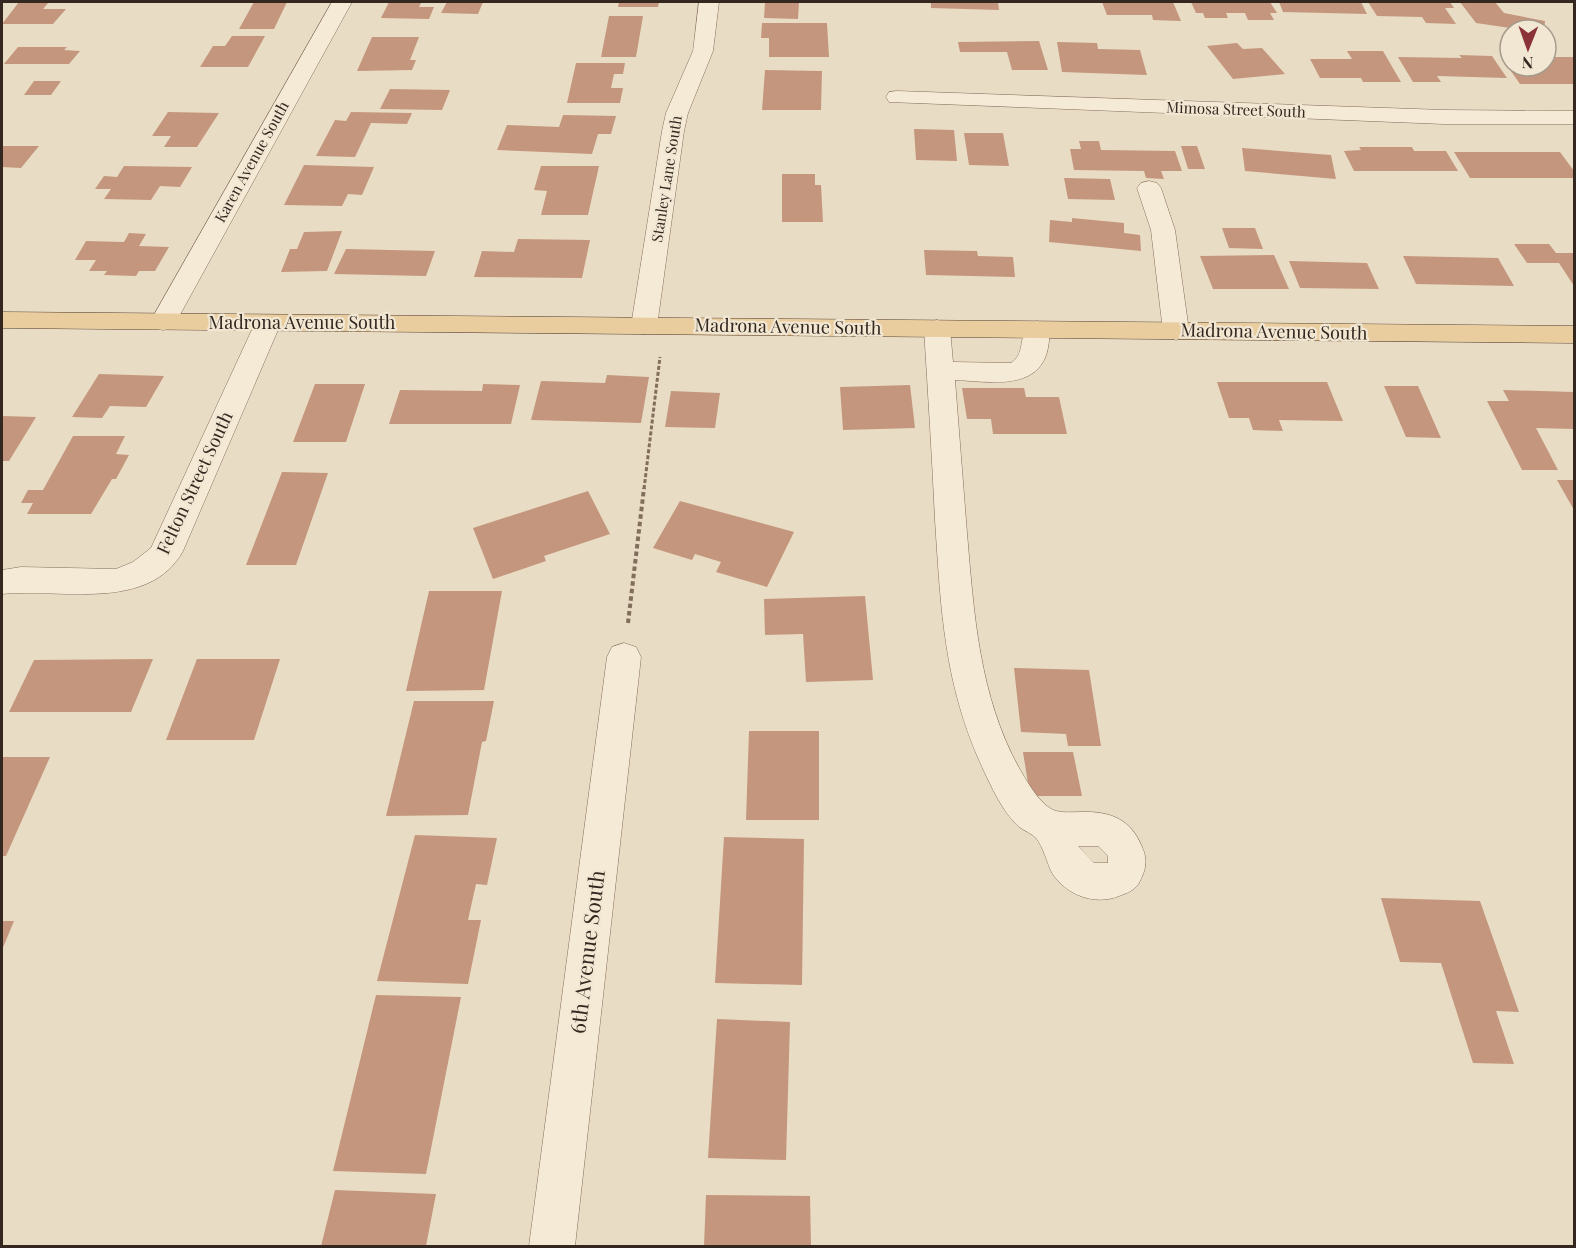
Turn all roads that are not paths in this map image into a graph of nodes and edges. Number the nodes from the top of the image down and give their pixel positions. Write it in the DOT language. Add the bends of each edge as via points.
graph roads {
  1 [pos="342,2"];
  2 [pos="709,2"];
  3 [pos="897,97"];
  4 [pos="1575,118"];
  5 [pos="1149,188"];
  6 [pos="2,320"];
  7 [pos="163,322"];
  8 [pos="268,323"];
  9 [pos="654,326"];
  10 [pos="937,329"];
  11 [pos="1037,330"];
  12 [pos="1176,331"];
  13 [pos="1575,335"];
  14 [pos="940,371"];
  15 [pos="2,582"];
  16 [pos="624,657"];
  17 [pos="1048,826"];
  18 [pos="552,1246"];
  1 -- 7 [label="street, Karen Avenue South"];
  2 -- 9 [label="street, Stanley Lane South" via="703,51 673,131"];
  3 -- 4 [label="street, Mimosa Street South" via="1443,117"];
  5 -- 12 [label="street" via="1162,230"];
  6 -- 7 [label="main road, Madrona Avenue South"];
  7 -- 8 [label="main road, Madrona Avenue South"];
  8 -- 9 [label="main road, Madrona Avenue South"];
  8 -- 15 [label="street, Felton Street South" via="167,551 158,562 131,578 116,580"];
  9 -- 10 [label="main road, Madrona Avenue South"];
  10 -- 11 [label="main road, Madrona Avenue South"];
  10 -- 14 [label="street"];
  11 -- 12 [label="main road, Madrona Avenue South"];
  11 -- 14 [label="street" via="1025,369"];
  12 -- 13 [label="main road, Madrona Avenue South"];
  14 -- 17 [label="street" via="957,609 971,693 1009,784 1029,813"];
  16 -- 18 [label="street, 6th Avenue South"];
}
